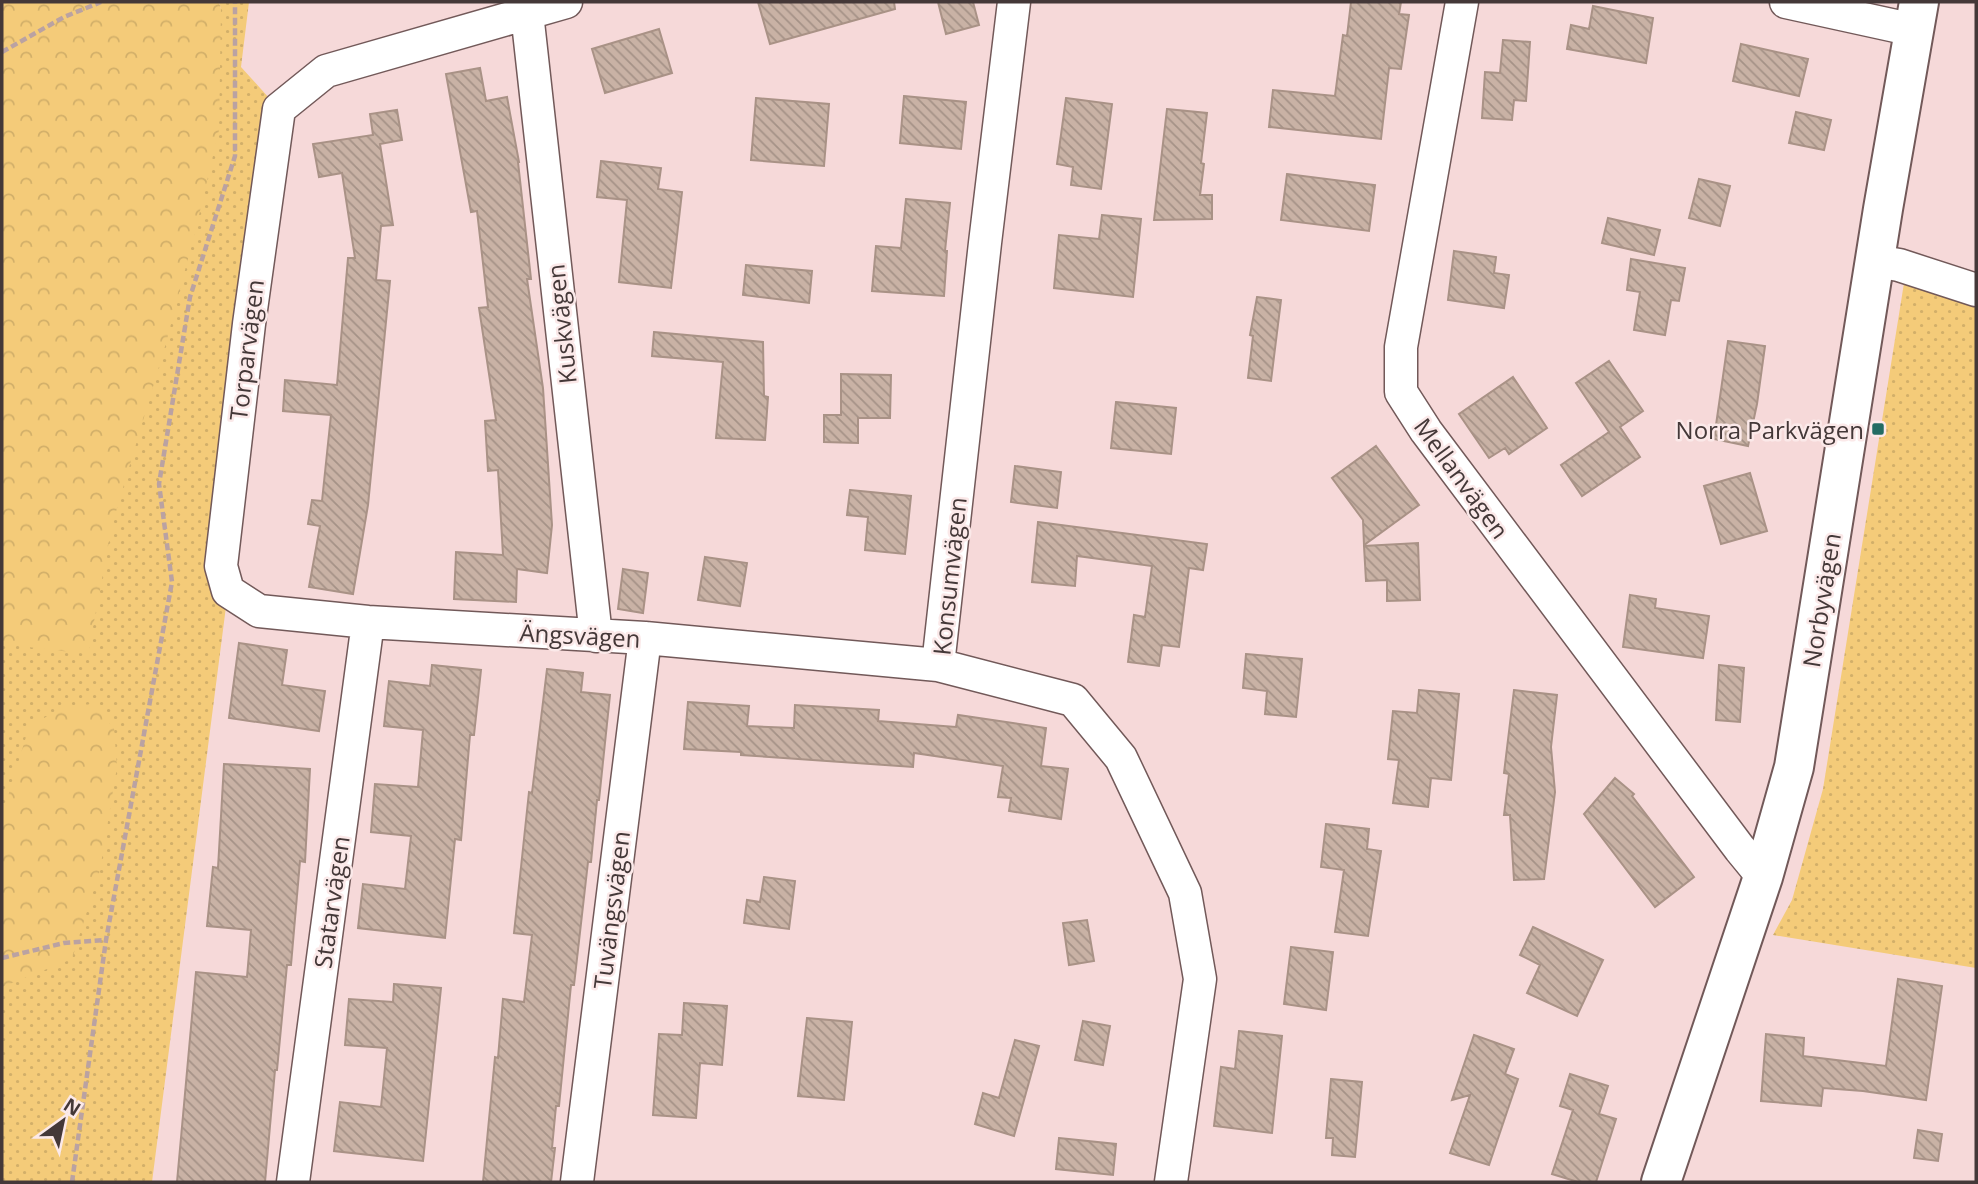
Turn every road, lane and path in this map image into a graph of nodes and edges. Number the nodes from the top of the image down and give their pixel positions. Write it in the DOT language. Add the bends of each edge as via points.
graph roads {
  1 [pos="101,2"];
  2 [pos="235,2"];
  3 [pos="566,2"];
  4 [pos="1014,2"];
  5 [pos="1462,2"];
  6 [pos="1786,2"];
  7 [pos="527,13"];
  8 [pos="1916,16"];
  9 [pos="2,52"];
  10 [pos="1875,261"];
  11 [pos="1976,290"];
  12 [pos="228,591"];
  13 [pos="368,622"];
  14 [pos="596,636"];
  15 [pos="645,638"];
  16 [pos="938,666"];
  17 [pos="1763,877"];
  18 [pos="106,940"];
  19 [pos="2,958"];
  20 [pos="72,1182"];
  21 [pos="293,1182"];
  22 [pos="577,1182"];
  23 [pos="1171,1182"];
  24 [pos="1661,1182"];
  1 -- 9 [label="path"];
  2 -- 18 [label="path" via="235,156 190,297 159,484 172,582"];
  3 -- 7 [label="street"];
  4 -- 16 [label="street, Konsumvägen"];
  5 -- 17 [label="street, Mellanvägen" via="1401,347 1401,392 1426,432"];
  6 -- 8 [label="street"];
  7 -- 12 [label="street, Torparvägen" via="326,71 279,108 221,566"];
  7 -- 14 [label="street, Kuskvägen"];
  8 -- 10 [label="street, Norbyvägen"];
  10 -- 11 [label="street"];
  10 -- 17 [label="street, Norbyvägen" via="1794,767"];
  12 -- 13 [label="street, Ängsvägen" via="259,611"];
  13 -- 14 [label="street, Ängsvägen"];
  13 -- 21 [label="street, Statarvägen"];
  14 -- 15 [label="street, Ängsvägen"];
  15 -- 16 [label="street, Ängsvägen"];
  15 -- 22 [label="street, Tuvängsvägen"];
  16 -- 23 [label="street, Konsumvägen" via="1073,700 1121,758 1185,893 1200,979"];
  17 -- 24 [label="street, Norbyvägen"];
  18 -- 19 [label="path" via="64,943"];
  18 -- 20 [label="path"];
}
